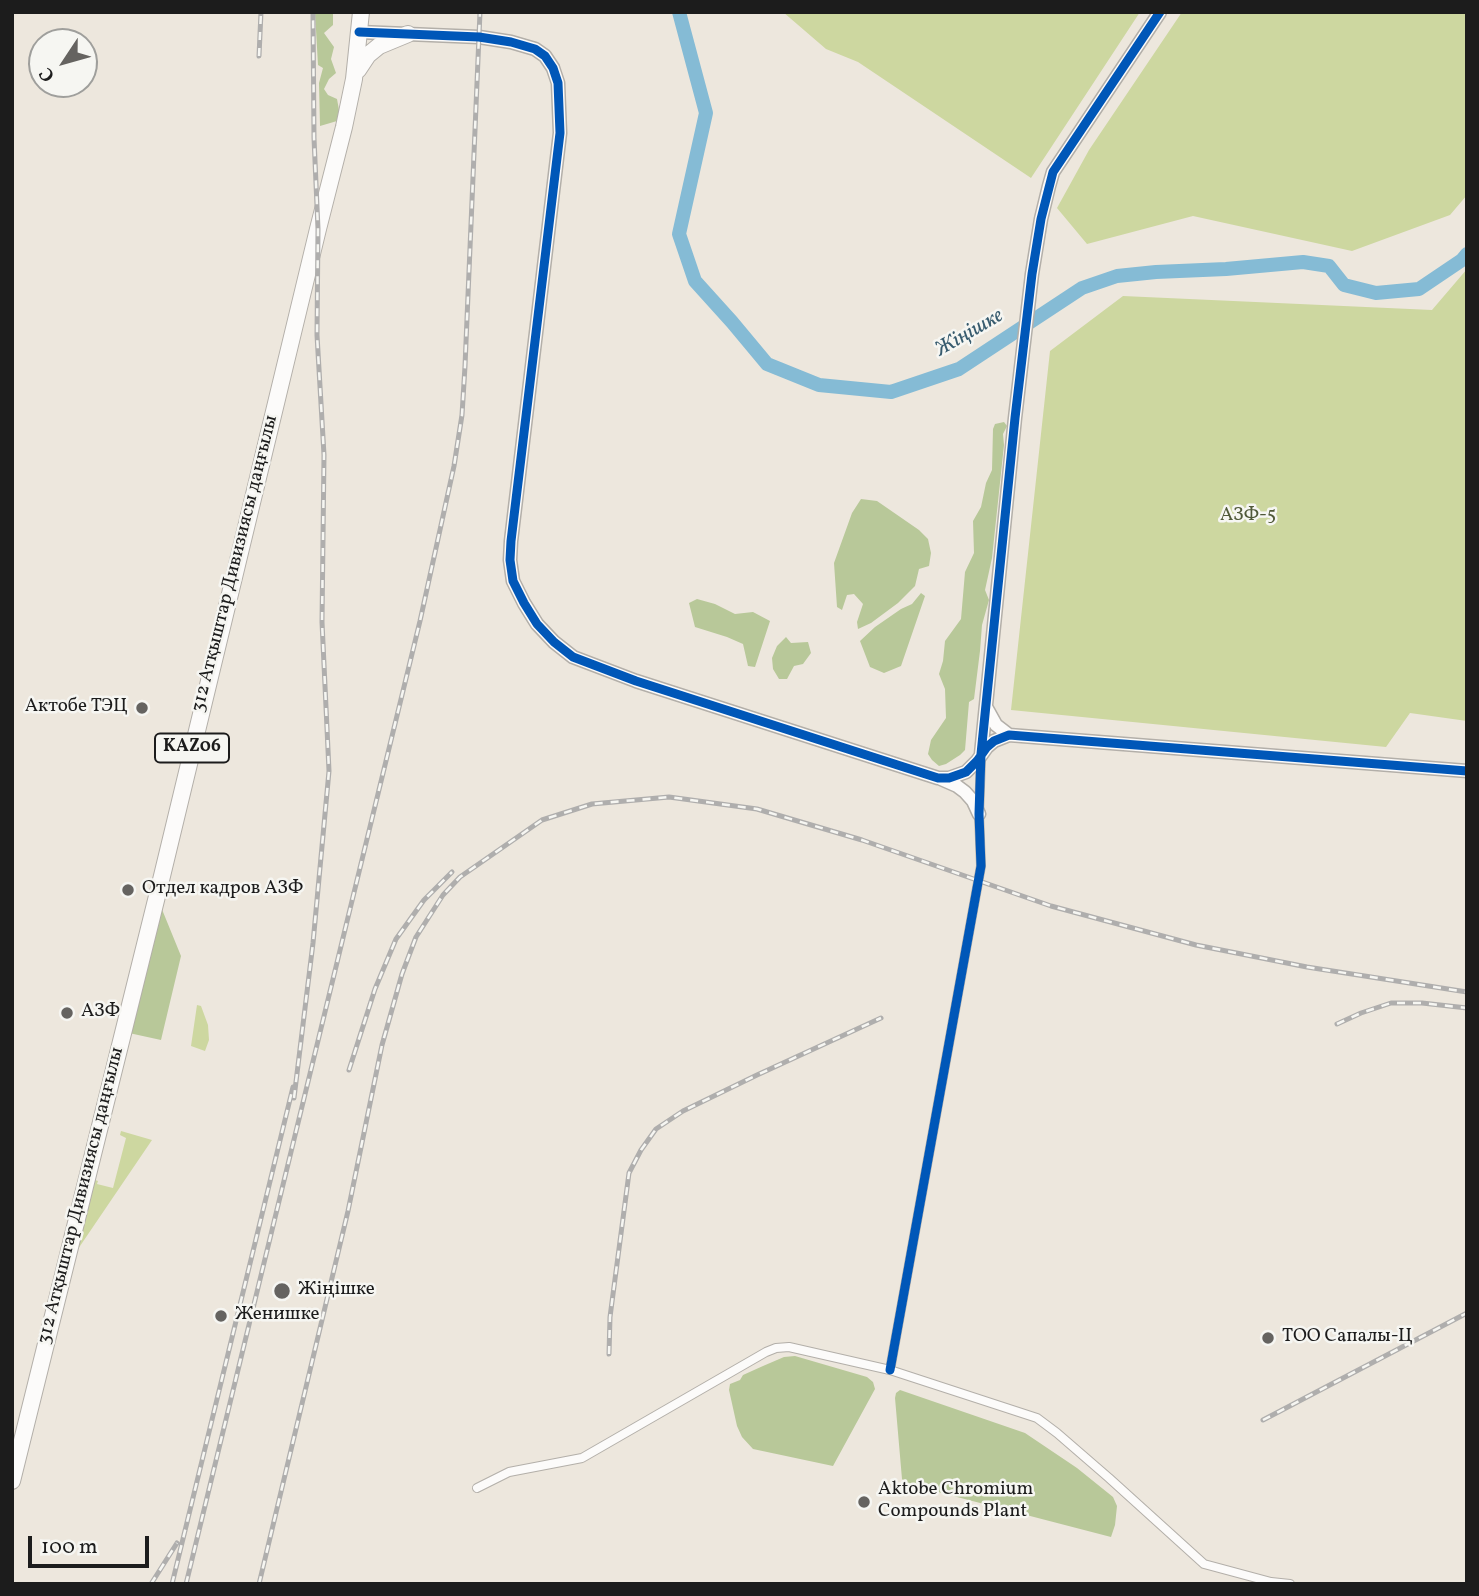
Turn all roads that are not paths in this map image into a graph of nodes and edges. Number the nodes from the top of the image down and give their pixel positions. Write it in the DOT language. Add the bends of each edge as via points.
graph roads {
  1 [pos="361,12"];
  2 [pos="1160,12"];
  3 [pos="359,32"];
  4 [pos="408,34"];
  5 [pos="354,79"];
  6 [pos="986,707"];
  7 [pos="1009,735"];
  8 [pos="981,754"];
  9 [pos="1467,771"];
  10 [pos="938,778"];
  11 [pos="979,814"];
  12 [pos="890,1370"];
  13 [pos="12,1481"];
  14 [pos="477,1488"];
  15 [pos="1290,1584"];
  1 -- 3 [label="highway, 312 Атқыштар Дивизиясы даңғылы / KАZ06"];
  2 -- 6 [label="street" via="1053,172 1041,219 1015,418"];
  3 -- 4 [label="street"];
  3 -- 5 [label="highway, 312 Атқыштар Дивизиясы даңғылы / KАZ06"];
  4 -- 5 [label="highway" via="368,55"];
  4 -- 10 [label="street" via="479,37 535,49 545,56 558,83 560,133 510,560 513,581 537,624 573,657"];
  5 -- 13 [label="highway, 312 Атқыштар Дивизиясы даңғылы / KАZ06"];
  6 -- 7 [label="street" via="996,725"];
  6 -- 8 [label="street"];
  7 -- 8 [label="street"];
  7 -- 9 [label="street"];
  8 -- 10 [label="street" via="960,775"];
  8 -- 11 [label="street"];
  10 -- 11 [label="street" via="965,792"];
  11 -- 12 [label="street" via="981,866"];
  12 -- 14 [label="street" via="776,1348 582,1458 509,1472"];
  12 -- 15 [label="street" via="1037,1418 1204,1564"];
}
